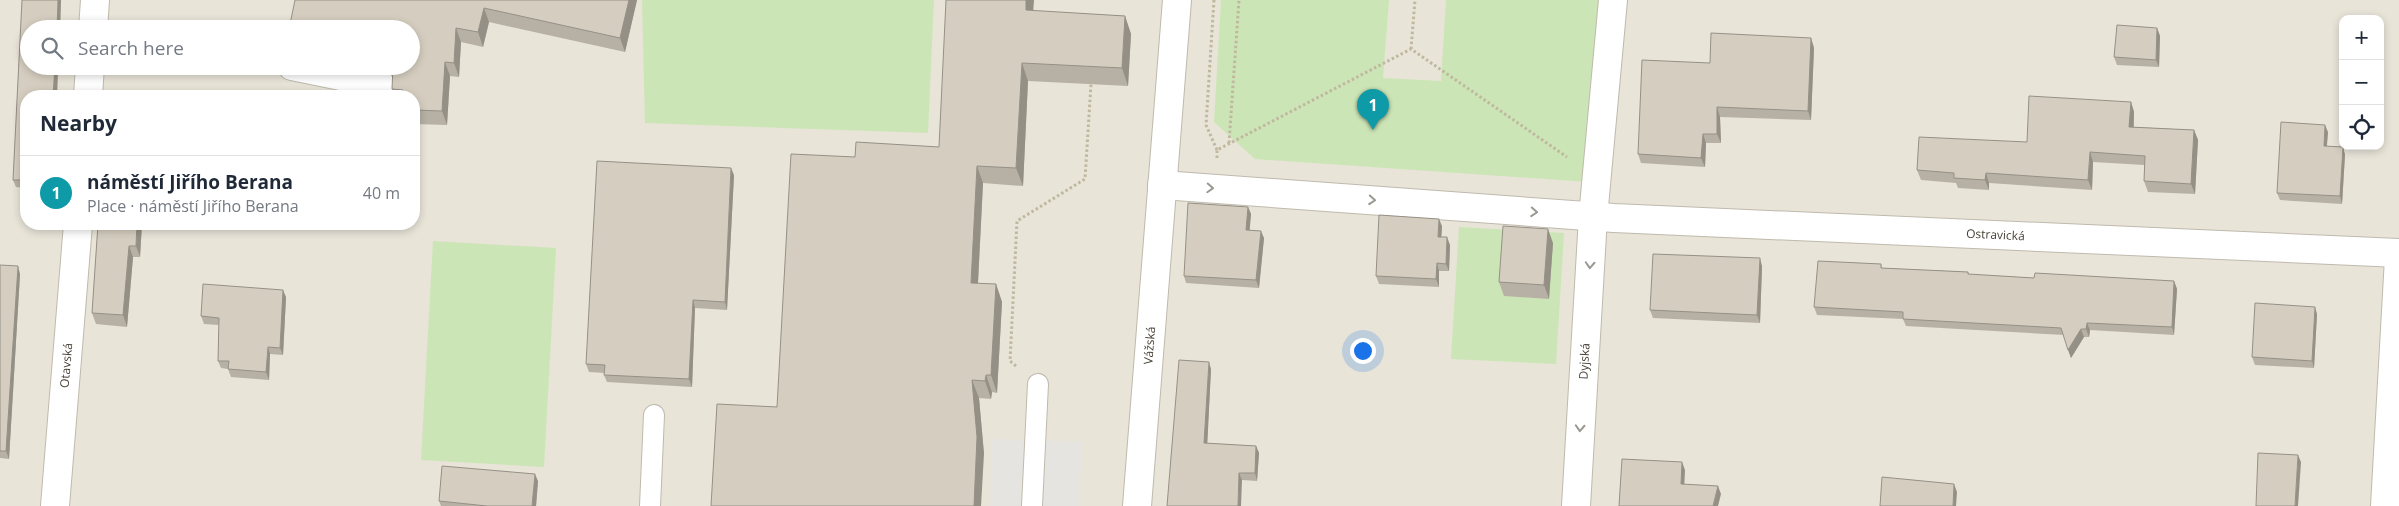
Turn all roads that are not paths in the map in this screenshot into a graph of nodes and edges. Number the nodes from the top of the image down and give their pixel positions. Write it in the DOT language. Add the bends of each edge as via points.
graph roads {
  1 [pos="95,0"];
  2 [pos="1176,0"];
  3 [pos="1612,0"];
  4 [pos="94,20"];
  5 [pos="89,75"];
  6 [pos="336,75"];
  7 [pos="380,84"];
  8 [pos="88,90"];
  9 [pos="1162,185"];
  10 [pos="1593,217"];
  11 [pos="77,230"];
  12 [pos="2399,253"];
  13 [pos="2399,258"];
  14 [pos="1038,384"];
  15 [pos="654,415"];
  16 [pos="54,506"];
  17 [pos="650,506"];
  18 [pos="1032,506"];
  19 [pos="1137,506"];
  20 [pos="1576,506"];
  21 [pos="2385,506"];
  1 -- 4 [label="street"];
  2 -- 9 [label="street, Vážská"];
  3 -- 10 [label="street, Dyjská"];
  5 -- 8 [label="street"];
  6 -- 7 [label="street"];
  9 -- 10 [label="street, Ostravická, one-way"];
  9 -- 19 [label="street, Vážská"];
  10 -- 12 [label="street, Ostravická"];
  10 -- 20 [label="street, Dyjská, one-way"];
  11 -- 16 [label="street, Otavská"];
  13 -- 21 [label="street"];
  14 -- 18 [label="lane"];
  15 -- 17 [label="lane"];
}
